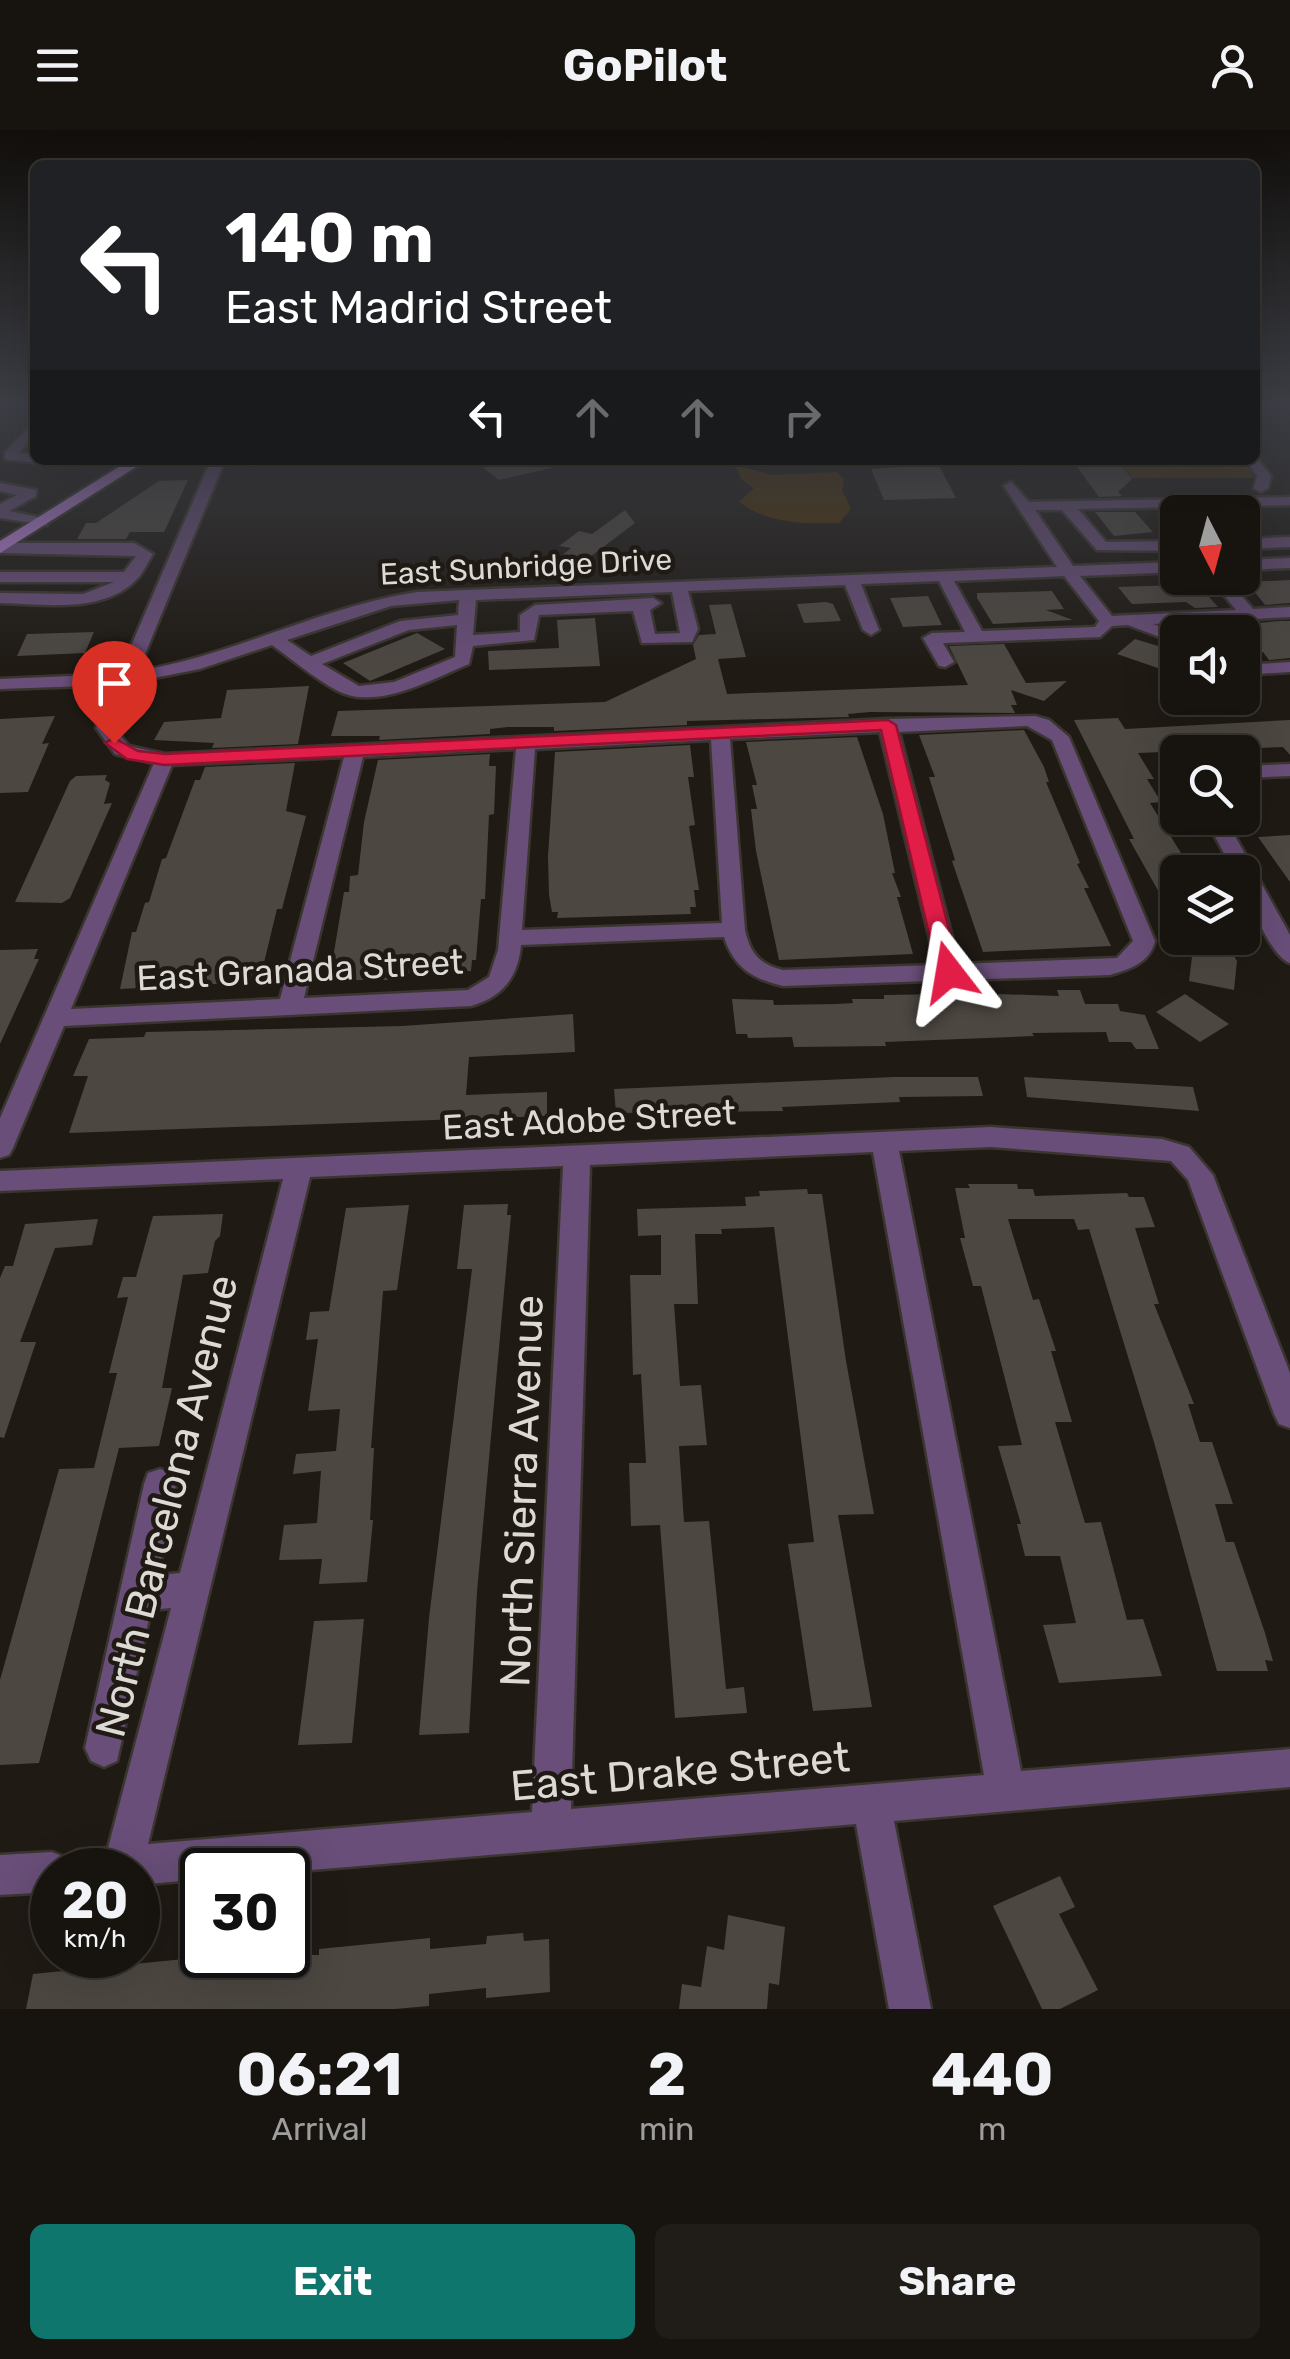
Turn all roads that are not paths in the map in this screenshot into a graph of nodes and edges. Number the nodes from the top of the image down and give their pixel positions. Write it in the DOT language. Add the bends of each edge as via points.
graph roads {
  1 [pos="31,492"];
  2 [pos="90,492"];
  3 [pos="204,492"];
  4 [pos="1015,492"];
  5 [pos="1262,494"];
  6 [pos="1290,501"];
  7 [pos="1066,505"];
  8 [pos="1025,506"];
  9 [pos="0,512"];
  10 [pos="1277,515"];
  11 [pos="42,522"];
  12 [pos="1290,542"];
  13 [pos="1260,543"];
  14 [pos="1159,547"];
  15 [pos="0,548"];
  16 [pos="39,548"];
  17 [pos="1260,560"];
  18 [pos="1290,562"];
  19 [pos="1260,564"];
  20 [pos="1264,564"];
  21 [pos="1160,568"];
  22 [pos="170,570"];
  23 [pos="136,571"];
  24 [pos="1068,572"];
  25 [pos="944,576"];
  26 [pos="0,577"];
  27 [pos="851,580"];
  28 [pos="468,594"];
  29 [pos="680,594"];
  30 [pos="1233,595"];
  31 [pos="0,598"];
  32 [pos="642,606"];
  33 [pos="1290,612"];
  34 [pos="1249,614"];
  35 [pos="467,620"];
  36 [pos="1127,620"];
  37 [pos="1107,621"];
  38 [pos="871,630"];
  39 [pos="1160,632"];
  40 [pos="1029,634"];
  41 [pos="976,636"];
  42 [pos="273,638"];
  43 [pos="466,641"];
  44 [pos="1042,658"];
  45 [pos="945,662"];
  46 [pos="310,663"];
  47 [pos="1290,667"];
  48 [pos="1260,669"];
  49 [pos="124,677"];
  50 [pos="0,684"];
  51 [pos="888,725"];
  52 [pos="720,733"];
  53 [pos="526,742"];
  54 [pos="355,750"];
  55 [pos="165,760"];
  56 [pos="1290,770"];
  57 [pos="1260,771"];
  58 [pos="1225,835"];
  59 [pos="734,930"];
  60 [pos="510,938"];
  61 [pos="1290,956"];
  62 [pos="949,972"];
  63 [pos="290,1007"];
  64 [pos="56,1018"];
  65 [pos="884,1142"];
  66 [pos="0,1148"];
  67 [pos="578,1155"];
  68 [pos="299,1168"];
  69 [pos="0,1181"];
  70 [pos="1290,1414"];
  71 [pos="160,1484"];
  72 [pos="193,1589"];
  73 [pos="136,1594"];
  74 [pos="104,1748"];
  75 [pos="1290,1768"];
  76 [pos="1006,1792"];
  77 [pos="872,1804"];
  78 [pos="550,1831"];
  79 [pos="128,1848"];
  80 [pos="160,1864"];
  81 [pos="30,1873"];
  82 [pos="0,1875"];
  83 [pos="910,2009"];
  1 -- 9 [label="street"];
  2 -- 11 [label="main road"];
  3 -- 22 [label="street"];
  4 -- 8 [label="street"];
  5 -- 6 [label="street"];
  5 -- 7 [label="street"];
  5 -- 10 [label="street"];
  7 -- 8 [label="street"];
  7 -- 14 [label="street" via="1102,547"];
  8 -- 24 [label="street"];
  9 -- 11 [label="street"];
  11 -- 15 [label="main road"];
  12 -- 13 [label="street"];
  15 -- 16 [label="street"];
  16 -- 23 [label="street" via="142,549"];
  16 -- 26 [label="street"];
  17 -- 20 [label="street"];
  18 -- 20 [label="street"];
  19 -- 20 [label="street"];
  21 -- 24 [label="street, East Sunbridge Drive"];
  22 -- 23 [label="street"];
  22 -- 49 [label="street"];
  23 -- 26 [label="street"];
  23 -- 31 [label="street" via="111,594 96,597"];
  24 -- 25 [label="street, East Sunbridge Drive"];
  24 -- 37 [label="street"];
  25 -- 27 [label="street, East Sunbridge Drive"];
  25 -- 41 [label="street"];
  27 -- 29 [label="street, East Sunbridge Drive"];
  27 -- 38 [label="street"];
  28 -- 29 [label="street, East Sunbridge Drive"];
  28 -- 35 [label="street"];
  28 -- 42 [label="street, East Sunbridge Drive" via="368,604"];
  29 -- 32 [label="street"];
  29 -- 32 [label="street" via="690,629 681,640 648,639"];
  30 -- 34 [label="street"];
  32 -- 43 [label="street" via="536,610 528,616 528,636"];
  33 -- 34 [label="street"];
  34 -- 36 [label="street"];
  35 -- 43 [label="street"];
  35 -- 46 [label="street" via="413,623"];
  36 -- 37 [label="street"];
  36 -- 39 [label="street"];
  37 -- 40 [label="street" via="1100,632"];
  40 -- 41 [label="street"];
  40 -- 44 [label="street"];
  41 -- 45 [label="street" via="932,638"];
  42 -- 46 [label="street"];
  42 -- 49 [label="street, East Sunbridge Drive" via="200,664"];
  43 -- 46 [label="street" via="463,660 386,689 351,690"];
  47 -- 48 [label="street"];
  49 -- 50 [label="street, East Sunbridge Drive"];
  49 -- 55 [label="street" via="107,735 133,755"];
  51 -- 52 [label="street"];
  51 -- 62 [label="street"];
  51 -- 62 [label="street" via="1012,719 1042,724 1060,737 1144,941 1136,957 1110,967"];
  52 -- 53 [label="street"];
  52 -- 59 [label="street"];
  53 -- 54 [label="street"];
  53 -- 60 [label="street"];
  54 -- 55 [label="street"];
  54 -- 63 [label="street"];
  55 -- 64 [label="street"];
  56 -- 57 [label="street"];
  58 -- 61 [label="street"];
  59 -- 60 [label="street, East Granada Street"];
  59 -- 62 [label="street" via="742,958 766,975"];
  60 -- 63 [label="street, East Granada Street" via="501,982 471,998"];
  63 -- 64 [label="street, East Granada Street"];
  64 -- 66 [label="street"];
  65 -- 67 [label="street, East Adobe Street"];
  65 -- 70 [label="street, East Adobe Street" via="1025,1138 1180,1154 1200,1175"];
  65 -- 76 [label="street"];
  67 -- 68 [label="street, East Adobe Street"];
  67 -- 78 [label="street, North Sierra Avenue"];
  68 -- 69 [label="street, East Adobe Street"];
  68 -- 72 [label="street, North Barcelona Avenue"];
  71 -- 73 [label="street"];
  72 -- 73 [label="street"];
  72 -- 79 [label="street, North Barcelona Avenue"];
  73 -- 74 [label="street"];
  75 -- 76 [label="street, East Drake Street"];
  76 -- 77 [label="street, East Drake Street"];
  77 -- 78 [label="street, East Drake Street"];
  77 -- 83 [label="street"];
  78 -- 80 [label="street, East Drake Street"];
  81 -- 82 [label="street"];
}
